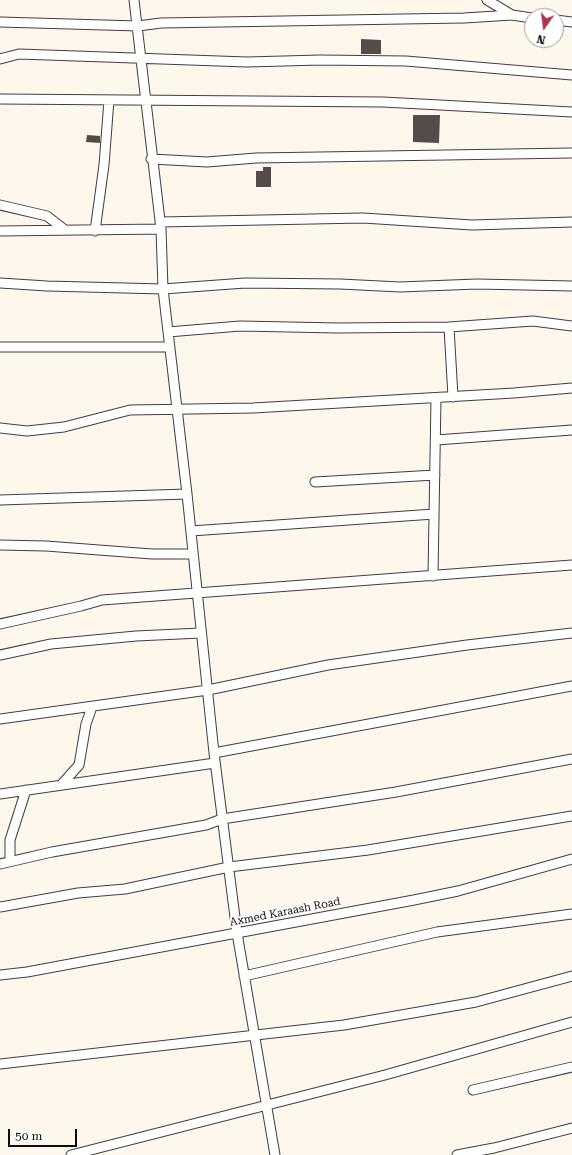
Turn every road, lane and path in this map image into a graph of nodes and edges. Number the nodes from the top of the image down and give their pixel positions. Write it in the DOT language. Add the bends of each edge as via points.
graph roads {
  1 [pos="134,0"];
  2 [pos="487,0"];
  3 [pos="512,15"];
  4 [pos="524,17"];
  5 [pos="0,22"];
  6 [pos="138,26"];
  7 [pos="142,58"];
  8 [pos="0,59"];
  9 [pos="572,75"];
  10 [pos="0,99"];
  11 [pos="147,99"];
  12 [pos="109,100"];
  13 [pos="572,112"];
  14 [pos="572,153"];
  15 [pos="151,160"];
  16 [pos="0,205"];
  17 [pos="572,222"];
  18 [pos="160,226"];
  19 [pos="65,230"];
  20 [pos="0,231"];
  21 [pos="95,231"];
  22 [pos="0,283"];
  23 [pos="572,286"];
  24 [pos="163,289"];
  25 [pos="572,326"];
  26 [pos="449,327"];
  27 [pos="168,332"];
  28 [pos="0,347"];
  29 [pos="170,347"];
  30 [pos="572,388"];
  31 [pos="453,397"];
  32 [pos="436,398"];
  33 [pos="178,410"];
  34 [pos="0,428"];
  35 [pos="572,430"];
  36 [pos="436,440"];
  37 [pos="435,475"];
  38 [pos="315,482"];
  39 [pos="187,494"];
  40 [pos="0,500"];
  41 [pos="434,514"];
  42 [pos="191,531"];
  43 [pos="0,545"];
  44 [pos="193,554"];
  45 [pos="572,565"];
  46 [pos="433,576"];
  47 [pos="198,592"];
  48 [pos="0,624"];
  49 [pos="572,632"];
  50 [pos="201,633"];
  51 [pos="0,655"];
  52 [pos="572,686"];
  53 [pos="208,690"];
  54 [pos="92,707"];
  55 [pos="0,719"];
  56 [pos="214,753"];
  57 [pos="572,759"];
  58 [pos="215,763"];
  59 [pos="62,784"];
  60 [pos="26,790"];
  61 [pos="0,794"];
  62 [pos="572,816"];
  63 [pos="222,819"];
  64 [pos="572,859"];
  65 [pos="10,861"];
  66 [pos="0,864"];
  67 [pos="228,867"];
  68 [pos="0,908"];
  69 [pos="572,914"];
  70 [pos="237,933"];
  71 [pos="0,975"];
  72 [pos="244,976"];
  73 [pos="572,976"];
  74 [pos="572,1022"];
  75 [pos="255,1035"];
  76 [pos="0,1064"];
  77 [pos="572,1067"];
  78 [pos="474,1090"];
  79 [pos="266,1106"];
  80 [pos="572,1128"];
  81 [pos="477,1153"];
  82 [pos="71,1155"];
  83 [pos="275,1155"];
  84 [pos="457,1155"];
  1 -- 6 [label="street"];
  2 -- 3 [label="street"];
  3 -- 4 [label="street"];
  3 -- 6 [label="street" via="161,23"];
  5 -- 6 [label="street"];
  6 -- 7 [label="street"];
  7 -- 8 [label="street" via="20,54"];
  7 -- 9 [label="street" via="247,62 406,61"];
  7 -- 11 [label="street"];
  10 -- 12 [label="street"];
  11 -- 12 [label="street"];
  11 -- 13 [label="street" via="383,102"];
  11 -- 15 [label="street"];
  12 -- 21 [label="street" via="104,166"];
  14 -- 15 [label="street" via="256,158 207,162"];
  15 -- 18 [label="street"];
  16 -- 19 [label="street" via="47,216"];
  17 -- 18 [label="street" via="472,225 362,218"];
  18 -- 21 [label="street"];
  18 -- 24 [label="street"];
  19 -- 20 [label="street"];
  19 -- 21 [label="street"];
  22 -- 24 [label="street"];
  23 -- 24 [label="street" via="477,284 400,287 245,283"];
  24 -- 27 [label="street"];
  25 -- 26 [label="street" via="533,321"];
  26 -- 27 [label="street" via="240,326"];
  26 -- 31 [label="street"];
  27 -- 29 [label="street"];
  28 -- 29 [label="street"];
  29 -- 33 [label="street"];
  30 -- 31 [label="street"];
  31 -- 32 [label="street"];
  32 -- 33 [label="street"];
  32 -- 36 [label="street"];
  33 -- 34 [label="street" via="130,410 64,428 27,431"];
  33 -- 39 [label="street"];
  35 -- 36 [label="street"];
  36 -- 37 [label="street"];
  37 -- 38 [label="street"];
  37 -- 41 [label="street"];
  39 -- 40 [label="street"];
  39 -- 42 [label="street"];
  41 -- 42 [label="street"];
  41 -- 46 [label="street"];
  42 -- 44 [label="street"];
  43 -- 44 [label="street"];
  44 -- 47 [label="street"];
  45 -- 46 [label="street"];
  46 -- 47 [label="street"];
  47 -- 48 [label="street" via="102,600"];
  47 -- 50 [label="street"];
  49 -- 53 [label="street" via="328,665"];
  50 -- 51 [label="street" via="51,644"];
  50 -- 53 [label="street"];
  52 -- 56 [label="street"];
  53 -- 54 [label="street"];
  53 -- 56 [label="street"];
  54 -- 55 [label="street"];
  54 -- 59 [label="street" via="86,724 79,764"];
  56 -- 58 [label="street"];
  57 -- 63 [label="street" via="396,792"];
  58 -- 59 [label="street"];
  58 -- 63 [label="street"];
  59 -- 60 [label="street"];
  60 -- 61 [label="street"];
  60 -- 65 [label="street" via="10,840"];
  62 -- 67 [label="street" via="368,850"];
  63 -- 65 [label="street" via="206,825"];
  63 -- 67 [label="street"];
  64 -- 70 [label="street, Axmed Karaash Road" via="458,891"];
  65 -- 66 [label="street"];
  67 -- 68 [label="street" via="125,889 78,893"];
  67 -- 70 [label="street"];
  69 -- 72 [label="street" via="437,932"];
  70 -- 71 [label="street, Axmed Karaash Road"];
  70 -- 72 [label="street"];
  72 -- 75 [label="street"];
  73 -- 75 [label="street" via="476,1002 344,1025"];
  74 -- 79 [label="street"];
  75 -- 76 [label="street"];
  75 -- 79 [label="street"];
  77 -- 78 [label="street"];
  79 -- 82 [label="street"];
  79 -- 83 [label="street"];
  80 -- 81 [label="street"];
  81 -- 84 [label="street"];
}
